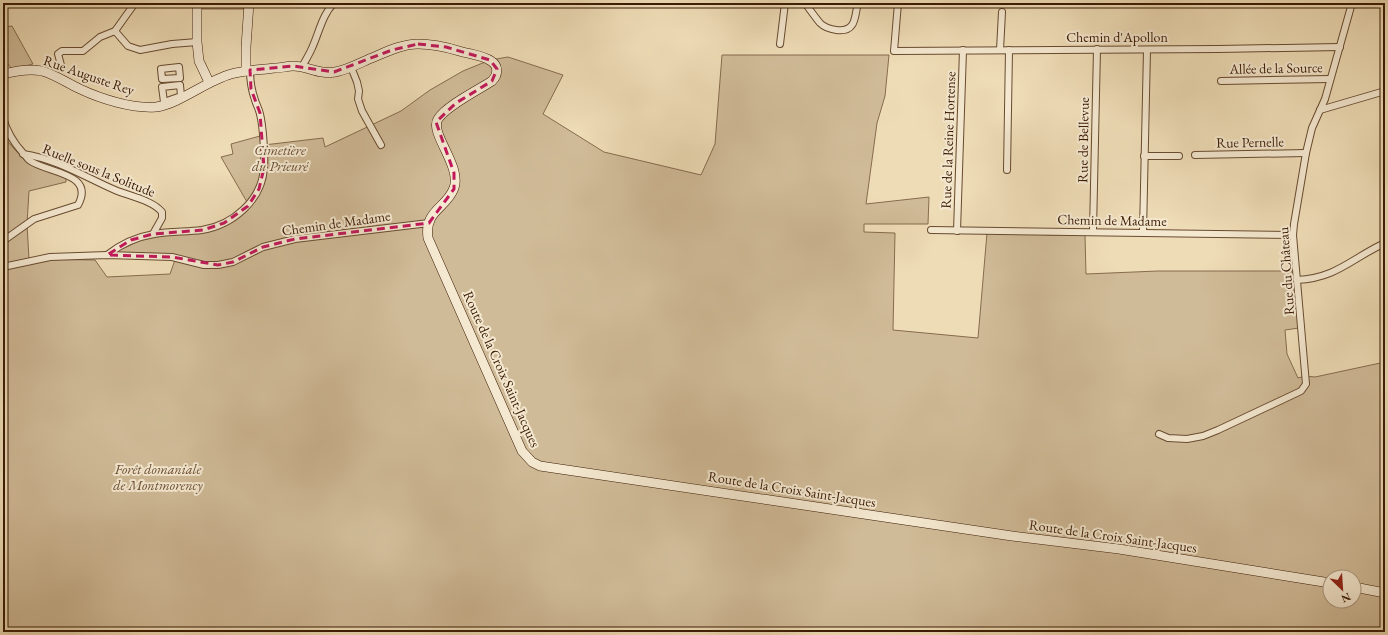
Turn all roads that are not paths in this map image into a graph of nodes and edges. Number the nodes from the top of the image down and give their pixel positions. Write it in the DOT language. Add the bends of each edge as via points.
graph roads {
  1 [pos="135,3"];
  2 [pos="197,3"];
  3 [pos="249,3"];
  4 [pos="334,3"];
  5 [pos="785,3"];
  6 [pos="805,3"];
  7 [pos="858,3"];
  8 [pos="898,3"];
  9 [pos="1352,3"];
  10 [pos="1002,12"];
  11 [pos="115,32"];
  12 [pos="197,42"];
  13 [pos="780,44"];
  14 [pos="1340,47"];
  15 [pos="1097,49"];
  16 [pos="963,50"];
  17 [pos="1000,50"];
  18 [pos="1009,50"];
  19 [pos="1147,50"];
  20 [pos="61,65"];
  21 [pos="302,67"];
  22 [pos="351,67"];
  23 [pos="248,71"];
  24 [pos="3,74"];
  25 [pos="1330,79"];
  26 [pos="1221,81"];
  27 [pos="209,82"];
  28 [pos="1385,91"];
  29 [pos="1320,110"];
  30 [pos="3,118"];
  31 [pos="380,145"];
  32 [pos="1306,153"];
  33 [pos="23,154"];
  34 [pos="1195,155"];
  35 [pos="1144,156"];
  36 [pos="1179,156"];
  37 [pos="1007,170"];
  38 [pos="428,223"];
  39 [pos="931,230"];
  40 [pos="957,231"];
  41 [pos="1093,231"];
  42 [pos="1143,232"];
  43 [pos="153,234"];
  44 [pos="1293,235"];
  45 [pos="3,241"];
  46 [pos="1385,243"];
  47 [pos="107,255"];
  48 [pos="3,267"];
  49 [pos="1298,280"];
  50 [pos="1159,434"];
  51 [pos="1322,582"];
  52 [pos="1362,589"];
  53 [pos="1385,593"];
  1 -- 11 [label="street"];
  2 -- 12 [label="street"];
  3 -- 23 [label="street" via="246,47"];
  4 -- 21 [label="street"];
  5 -- 13 [label="street"];
  6 -- 7 [label="street" via="821,24 841,30 853,24"];
  8 -- 16 [label="street, Chemin d'Apollon" via="894,51"];
  9 -- 14 [label="street, Rue du Château"];
  10 -- 17 [label="street"];
  11 -- 12 [label="street" via="128,46 140,50"];
  11 -- 20 [label="street" via="100,37 83,51 62,51 58,54"];
  12 -- 27 [label="street" via="199,61"];
  14 -- 19 [label="street, Chemin d'Apollon"];
  14 -- 25 [label="street, Rue du Château"];
  15 -- 18 [label="street, Chemin d'Apollon"];
  15 -- 19 [label="street, Chemin d'Apollon"];
  15 -- 41 [label="street, Rue de Bellevue"];
  16 -- 17 [label="street, Chemin d'Apollon"];
  16 -- 40 [label="street, Rue de la Reine Hortense"];
  17 -- 18 [label="street, Chemin d'Apollon"];
  18 -- 37 [label="street"];
  19 -- 35 [label="street"];
  21 -- 22 [label="street, Rue Auguste Rey" via="328,73"];
  21 -- 23 [label="street, Rue Auguste Rey"];
  22 -- 31 [label="street" via="357,82 362,111"];
  22 -- 38 [label="street, Rue Auguste Rey" via="392,50 418,44 446,47 482,57 494,64 497,73 492,82 456,103 436,122 438,133 452,164 455,184 452,193"];
  23 -- 27 [label="street, Rue Auguste Rey"];
  23 -- 43 [label="street" via="260,113 263,147 264,168 257,192 243,210 224,224 203,230"];
  24 -- 27 [label="street, Rue Auguste Rey" via="41,71 103,98 132,106 169,103"];
  25 -- 26 [label="street, Allée de la Source"];
  25 -- 29 [label="street, Rue du Château"];
  28 -- 29 [label="street"];
  29 -- 32 [label="street, Rue du Château" via="1312,128"];
  30 -- 33 [label="street" via="7,132"];
  32 -- 34 [label="street, Rue Pernelle"];
  32 -- 44 [label="street, Rue du Château"];
  33 -- 43 [label="street, Ruelle sous la Solitude" via="34,155 69,168 160,208 162,218"];
  33 -- 45 [label="street" via="36,164 74,178 80,187 81,199 78,205 34,219"];
  35 -- 36 [label="street"];
  35 -- 42 [label="street"];
  38 -- 47 [label="street, Chemin de Madame" via="295,239 263,247 233,262 218,266 172,257"];
  38 -- 51 [label="street, Route de la Croix Saint-Jacques" via="428,238 522,451 532,462 540,466 1012,536 1135,551"];
  39 -- 40 [label="street, Chemin de Madame"];
  40 -- 41 [label="street, Chemin de Madame"];
  41 -- 42 [label="street, Chemin de Madame"];
  42 -- 44 [label="street, Chemin de Madame"];
  43 -- 47 [label="street" via="131,240"];
  44 -- 49 [label="street, Rue du Château"];
  46 -- 49 [label="street" via="1330,274"];
  47 -- 48 [label="street, Chemin de Madame" via="50,257"];
  49 -- 50 [label="street, Rue du Château" via="1306,384 1304,388 1202,436 1187,439 1168,438"];
  52 -- 53 [label="street"];
}
